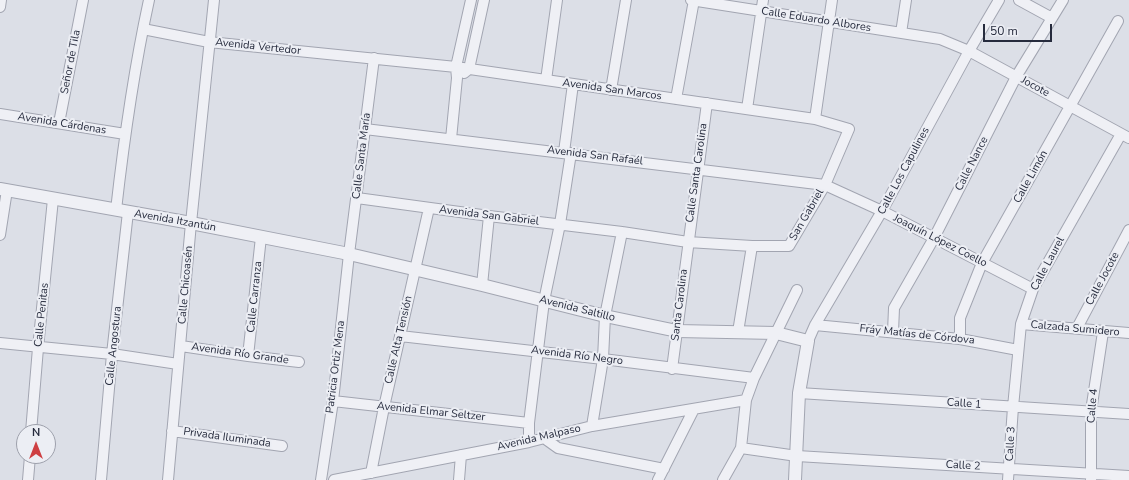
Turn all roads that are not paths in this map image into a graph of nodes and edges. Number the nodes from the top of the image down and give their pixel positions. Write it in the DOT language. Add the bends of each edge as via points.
graph roads {
  1 [pos="1,0"];
  2 [pos="83,0"];
  3 [pos="149,0"];
  4 [pos="214,0"];
  5 [pos="471,0"];
  6 [pos="484,0"];
  7 [pos="557,0"];
  8 [pos="626,0"];
  9 [pos="691,0"];
  10 [pos="694,0"];
  11 [pos="764,0"];
  12 [pos="832,0"];
  13 [pos="906,0"];
  14 [pos="999,0"];
  15 [pos="1019,0"];
  16 [pos="1063,0"];
  17 [pos="0,7"];
  18 [pos="762,12"];
  19 [pos="1052,18"];
  20 [pos="1118,21"];
  21 [pos="829,22"];
  22 [pos="143,29"];
  23 [pos="901,33"];
  24 [pos="940,39"];
  25 [pos="209,42"];
  26 [pos="969,51"];
  27 [pos="374,58"];
  28 [pos="456,67"];
  29 [pos="469,69"];
  30 [pos="1016,77"];
  31 [pos="457,78"];
  32 [pos="546,80"];
  33 [pos="573,84"];
  34 [pos="611,90"];
  35 [pos="676,99"];
  36 [pos="706,103"];
  37 [pos="1070,106"];
  38 [pos="747,109"];
  39 [pos="0,114"];
  40 [pos="815,119"];
  41 [pos="59,123"];
  42 [pos="365,129"];
  43 [pos="849,129"];
  44 [pos="125,134"];
  45 [pos="1125,136"];
  46 [pos="451,139"];
  47 [pos="567,153"];
  48 [pos="698,169"];
  49 [pos="825,184"];
  50 [pos="3,189"];
  51 [pos="357,198"];
  52 [pos="53,199"];
  53 [pos="429,208"];
  54 [pos="116,210"];
  55 [pos="882,211"];
  56 [pos="128,212"];
  57 [pos="489,216"];
  58 [pos="191,223"];
  59 [pos="560,224"];
  60 [pos="1129,230"];
  61 [pos="622,232"];
  62 [pos="0,236"];
  63 [pos="261,237"];
  64 [pos="934,238"];
  65 [pos="688,242"];
  66 [pos="752,246"];
  67 [pos="349,254"];
  68 [pos="982,263"];
  69 [pos="415,270"];
  70 [pos="482,285"];
  71 [pos="1033,289"];
  72 [pos="797,290"];
  73 [pos="544,301"];
  74 [pos="605,316"];
  75 [pos="1021,324"];
  76 [pos="815,325"];
  77 [pos="1077,328"];
  78 [pos="677,331"];
  79 [pos="738,332"];
  80 [pos="893,332"];
  81 [pos="1102,332"];
  82 [pos="776,333"];
  83 [pos="1129,333"];
  84 [pos="400,336"];
  85 [pos="960,339"];
  86 [pos="808,341"];
  87 [pos="0,343"];
  88 [pos="181,346"];
  89 [pos="38,348"];
  90 [pos="1018,350"];
  91 [pos="537,352"];
  92 [pos="112,354"];
  93 [pos="248,356"];
  94 [pos="603,359"];
  95 [pos="299,362"];
  96 [pos="178,364"];
  97 [pos="672,368"];
  98 [pos="754,378"];
  99 [pos="799,393"];
  100 [pos="746,400"];
  101 [pos="333,401"];
  102 [pos="384,406"];
  103 [pos="1013,407"];
  104 [pos="694,409"];
  105 [pos="1091,411"];
  106 [pos="1129,414"];
  107 [pos="529,423"];
  108 [pos="33,424"];
  109 [pos="592,426"];
  110 [pos="172,431"];
  111 [pos="544,438"];
  112 [pos="529,442"];
  113 [pos="282,446"];
  114 [pos="741,448"];
  115 [pos="461,455"];
  116 [pos="797,456"];
  117 [pos="29,464"];
  118 [pos="664,469"];
  119 [pos="1010,469"];
  120 [pos="389,470"];
  121 [pos="371,473"];
  122 [pos="1129,476"];
  123 [pos="1091,477"];
  124 [pos="28,480"];
  125 [pos="101,480"];
  126 [pos="168,480"];
  127 [pos="320,480"];
  128 [pos="334,480"];
  129 [pos="389,480"];
  130 [pos="459,480"];
  131 [pos="658,480"];
  132 [pos="723,480"];
  133 [pos="795,480"];
  134 [pos="1008,480"];
  1 -- 17 [label="street"];
  2 -- 41 [label="street, Señor de Tila"];
  3 -- 22 [label="street"];
  4 -- 25 [label="street, Calle Chicoasén"];
  5 -- 28 [label="street"];
  6 -- 29 [label="street"];
  7 -- 32 [label="street"];
  8 -- 34 [label="street"];
  9 -- 10 [label="street, Calle Eduardo Albores"];
  10 -- 18 [label="street, Calle Eduardo Albores"];
  10 -- 35 [label="street"];
  11 -- 18 [label="street"];
  12 -- 21 [label="street"];
  13 -- 23 [label="street"];
  14 -- 26 [label="street, Calle Los Capulines"];
  15 -- 19 [label="street"];
  16 -- 19 [label="street, Calle Nance"];
  18 -- 21 [label="street, Calle Eduardo Albores"];
  18 -- 38 [label="street"];
  19 -- 30 [label="street, Calle Nance"];
  20 -- 37 [label="street, Calle Limón"];
  21 -- 23 [label="street, Calle Eduardo Albores"];
  21 -- 40 [label="street"];
  22 -- 25 [label="street, Avenida Vertedor"];
  22 -- 44 [label="street"];
  23 -- 24 [label="street, Calle Eduardo Albores"];
  24 -- 26 [label="street, Jocote"];
  25 -- 27 [label="street, Avenida Vertedor"];
  25 -- 58 [label="street, Calle Chicoasén"];
  26 -- 30 [label="street, Jocote"];
  26 -- 55 [label="street, Calle Los Capulines"];
  27 -- 28 [label="street, Avenida San Marcos"];
  27 -- 42 [label="street, Calle Santa María"];
  28 -- 29 [label="street, Avenida San Marcos"];
  28 -- 31 [label="street"];
  29 -- 31 [label="street"];
  29 -- 32 [label="street, Avenida San Marcos"];
  30 -- 37 [label="street, Jocote"];
  30 -- 64 [label="street, Calle Nance"];
  31 -- 46 [label="street"];
  32 -- 33 [label="street, Avenida San Marcos"];
  33 -- 34 [label="street, Avenida San Marcos"];
  33 -- 47 [label="street"];
  34 -- 35 [label="street, Avenida San Marcos"];
  35 -- 36 [label="street, Avenida San Marcos"];
  36 -- 38 [label="street, Avenida San Marcos"];
  36 -- 48 [label="street, Calle Santa Carolina"];
  37 -- 45 [label="street, Jocote"];
  37 -- 68 [label="street, Calle Limón"];
  38 -- 40 [label="street, Avenida San Marcos"];
  39 -- 41 [label="street, Avenida Cárdenas"];
  40 -- 43 [label="street, Avenida San Marcos"];
  41 -- 44 [label="street, Avenida Cárdenas"];
  42 -- 46 [label="street, Avenida San Rafaél"];
  42 -- 51 [label="street, Calle Santa María"];
  43 -- 49 [label="street, San Gabriel"];
  44 -- 54 [label="street"];
  45 -- 71 [label="street, Calle Laurel"];
  46 -- 47 [label="street, Avenida San Rafaél"];
  47 -- 48 [label="street, Avenida San Rafaél"];
  47 -- 59 [label="street"];
  48 -- 49 [label="street, Avenida San Rafaél"];
  48 -- 65 [label="street, Calle Santa Carolina"];
  49 -- 55 [label="street, Joaquín López Coello"];
  49 -- 66 [label="street, San Gabriel" via="789,246"];
  50 -- 52 [label="street, Avenida Itzantún"];
  50 -- 62 [label="street"];
  51 -- 53 [label="street, Avenida San Gabriel"];
  51 -- 67 [label="street, Calle Santa María"];
  52 -- 54 [label="street, Avenida Itzantún"];
  52 -- 89 [label="street, Calle Penitas"];
  53 -- 57 [label="street, Avenida San Gabriel"];
  53 -- 69 [label="street, Calle Alta Tensión"];
  54 -- 56 [label="street, Avenida Itzantún"];
  55 -- 64 [label="street, Joaquín López Coello"];
  55 -- 76 [label="street, Calle Los Capulines"];
  56 -- 58 [label="street, Avenida Itzantún"];
  56 -- 92 [label="street, Calle Angostura"];
  57 -- 59 [label="street, Avenida San Gabriel"];
  57 -- 70 [label="street"];
  58 -- 63 [label="street, Avenida Itzantún"];
  58 -- 88 [label="street, Calle Chicoasén"];
  59 -- 61 [label="street, Avenida San Gabriel"];
  59 -- 73 [label="street"];
  60 -- 77 [label="street, Calle Jocote"];
  61 -- 65 [label="street"];
  61 -- 74 [label="street"];
  63 -- 67 [label="street, Avenida Itzantún"];
  63 -- 93 [label="street, Calle Carranza"];
  64 -- 68 [label="street, Joaquín López Coello"];
  64 -- 80 [label="street, Calle Nance" via="894,308"];
  65 -- 66 [label="street"];
  65 -- 78 [label="street, Santa Carolina"];
  66 -- 79 [label="street"];
  67 -- 69 [label="street, Avenida Saltillo"];
  67 -- 101 [label="street, Patricia Ortiz Mena"];
  68 -- 71 [label="street, Joaquín López Coello"];
  68 -- 85 [label="street, Calle Limón" via="960,318"];
  69 -- 70 [label="street, Avenida Saltillo"];
  69 -- 84 [label="street, Calle Alta Tensión"];
  70 -- 73 [label="street, Avenida Saltillo"];
  71 -- 75 [label="street, Calle Laurel"];
  72 -- 82 [label="street"];
  73 -- 74 [label="street, Avenida Saltillo"];
  73 -- 91 [label="street"];
  74 -- 78 [label="street, Avenida Saltillo"];
  74 -- 94 [label="street"];
  75 -- 77 [label="street, Calzada Sumidero"];
  75 -- 90 [label="street, Calle Laurel"];
  76 -- 80 [label="street, Fráy Matías de Córdova"];
  76 -- 86 [label="street, Calle Los Capulines"];
  77 -- 81 [label="street, Calzada Sumidero"];
  78 -- 79 [label="street, Avenida Saltillo"];
  78 -- 97 [label="street, Santa Carolina"];
  79 -- 82 [label="street, Avenida Saltillo"];
  80 -- 85 [label="street, Fráy Matías de Córdova"];
  81 -- 83 [label="street, Calzada Sumidero"];
  81 -- 105 [label="street, Calle 4"];
  82 -- 86 [label="street, Avenida Saltillo"];
  82 -- 98 [label="street"];
  84 -- 91 [label="street, Avenida Río Negro"];
  84 -- 102 [label="street, Calle Alta Tensión"];
  85 -- 90 [label="street, Fráy Matías de Córdova"];
  86 -- 99 [label="street"];
  87 -- 89 [label="street"];
  88 -- 93 [label="street, Avenida Río Grande"];
  88 -- 96 [label="street, Calle Chicoasén"];
  89 -- 92 [label="street"];
  89 -- 108 [label="street, Calle Penitas"];
  90 -- 103 [label="street, Calle Laurel"];
  91 -- 94 [label="street, Avenida Río Negro"];
  91 -- 107 [label="street"];
  92 -- 96 [label="street"];
  92 -- 125 [label="street, Calle Angostura"];
  93 -- 95 [label="street, Avenida Río Grande"];
  94 -- 97 [label="street, Avenida Río Negro"];
  94 -- 109 [label="street"];
  96 -- 110 [label="street, Calle Chicoasén"];
  97 -- 98 [label="street, Avenida Río Negro"];
  98 -- 100 [label="street"];
  99 -- 103 [label="street, Calle 1"];
  99 -- 116 [label="street"];
  100 -- 104 [label="street, Avenida Malpaso"];
  100 -- 114 [label="street"];
  101 -- 102 [label="street, Avenida Elmar Seltzer"];
  101 -- 127 [label="street, Patricia Ortiz Mena"];
  102 -- 107 [label="street, Avenida Elmar Seltzer"];
  102 -- 121 [label="street, Calle Alta Tensión"];
  103 -- 105 [label="street, Calle 1"];
  103 -- 119 [label="street, Calle 3"];
  104 -- 109 [label="street, Avenida Malpaso"];
  104 -- 118 [label="street"];
  105 -- 106 [label="street, Calle 1"];
  105 -- 123 [label="street, Calle 4"];
  107 -- 112 [label="street"];
  109 -- 111 [label="street, Avenida Malpaso"];
  110 -- 113 [label="street, Privada Iluminada"];
  110 -- 126 [label="street, Calle Chicoasén"];
  111 -- 112 [label="street, Avenida Malpaso"];
  111 -- 118 [label="street" via="558,448"];
  112 -- 115 [label="street, Avenida Malpaso"];
  114 -- 116 [label="street, Calle 2"];
  114 -- 132 [label="street"];
  115 -- 120 [label="street, Avenida Malpaso"];
  115 -- 130 [label="street"];
  116 -- 119 [label="street, Calle 2"];
  116 -- 133 [label="street"];
  117 -- 124 [label="street"];
  118 -- 131 [label="street"];
  119 -- 123 [label="street, Calle 2"];
  119 -- 134 [label="street, Calle 3"];
  120 -- 121 [label="street, Avenida Malpaso"];
  120 -- 129 [label="street"];
  121 -- 128 [label="street, Avenida Malpaso"];
  122 -- 123 [label="street, Calle 2"];
}
